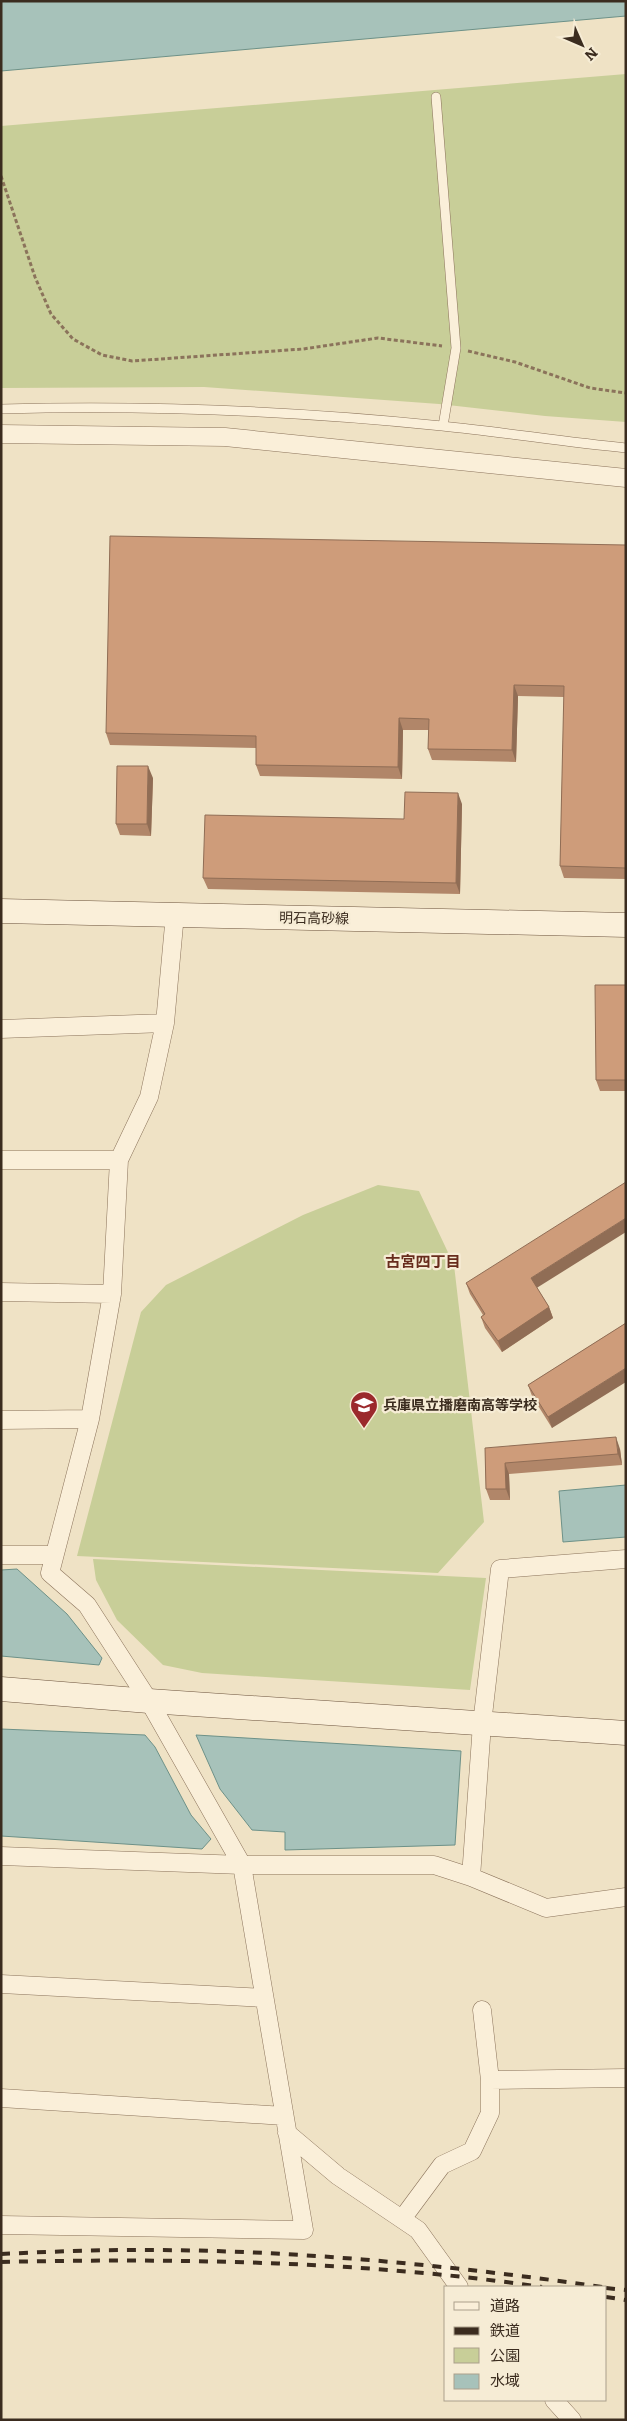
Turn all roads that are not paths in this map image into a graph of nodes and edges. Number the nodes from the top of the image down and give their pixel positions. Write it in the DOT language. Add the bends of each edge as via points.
graph roads {
  1 [pos="436,97"];
  2 [pos="1,409"];
  3 [pos="443,426"];
  4 [pos="1,434"];
  5 [pos="626,448"];
  6 [pos="626,478"];
  7 [pos="1,911"];
  8 [pos="175,914"];
  9 [pos="626,925"];
  10 [pos="165,1023"];
  11 [pos="1,1029"];
  12 [pos="1,1160"];
  13 [pos="119,1160"];
  14 [pos="1,1292"];
  15 [pos="112,1294"];
  16 [pos="90,1419"];
  17 [pos="1,1420"];
  18 [pos="54,1555"];
  19 [pos="1,1556"];
  20 [pos="626,1559"];
  21 [pos="1,1689"];
  22 [pos="150,1701"];
  23 [pos="482,1724"];
  24 [pos="626,1733"];
  25 [pos="1,1856"];
  26 [pos="242,1865"];
  27 [pos="471,1876"];
  28 [pos="626,1898"];
  29 [pos="1,1984"];
  30 [pos="264,1998"];
  31 [pos="482,2010"];
  32 [pos="626,2078"];
  33 [pos="490,2080"];
  34 [pos="1,2098"];
  35 [pos="285,2125"];
  36 [pos="402,2219"];
  37 [pos="1,2225"];
  38 [pos="458,2286"];
  39 [pos="555,2401"];
  40 [pos="572,2420"];
  1 -- 3 [label="lane" via="456,348"];
  2 -- 3 [label="lane" via="221,410"];
  3 -- 5 [label="lane"];
  4 -- 6 [label="street" via="225,437"];
  7 -- 8 [label="street, 明石高砂線"];
  8 -- 9 [label="street, 明石高砂線"];
  8 -- 10 [label="street"];
  10 -- 11 [label="street"];
  10 -- 13 [label="street" via="148,1097"];
  12 -- 13 [label="street"];
  13 -- 15 [label="street"];
  14 -- 15 [label="street"];
  15 -- 16 [label="street"];
  16 -- 17 [label="street"];
  16 -- 18 [label="street"];
  18 -- 19 [label="street"];
  18 -- 22 [label="street" via="50,1573 87,1605"];
  20 -- 23 [label="street" via="500,1569"];
  21 -- 22 [label="street"];
  22 -- 23 [label="street"];
  22 -- 26 [label="street"];
  23 -- 24 [label="street"];
  23 -- 27 [label="street"];
  25 -- 26 [label="street"];
  26 -- 27 [label="street" via="434,1865"];
  26 -- 30 [label="street"];
  27 -- 28 [label="street" via="546,1908"];
  29 -- 30 [label="street"];
  30 -- 35 [label="street"];
  31 -- 33 [label="street"];
  32 -- 33 [label="street"];
  33 -- 36 [label="street" via="490,2113 472,2150 442,2165"];
  34 -- 35 [label="street"];
  35 -- 36 [label="street" via="338,2176"];
  35 -- 37 [label="street" via="304,2230"];
  36 -- 38 [label="street" via="418,2230"];
  39 -- 40 [label="street"];
}
